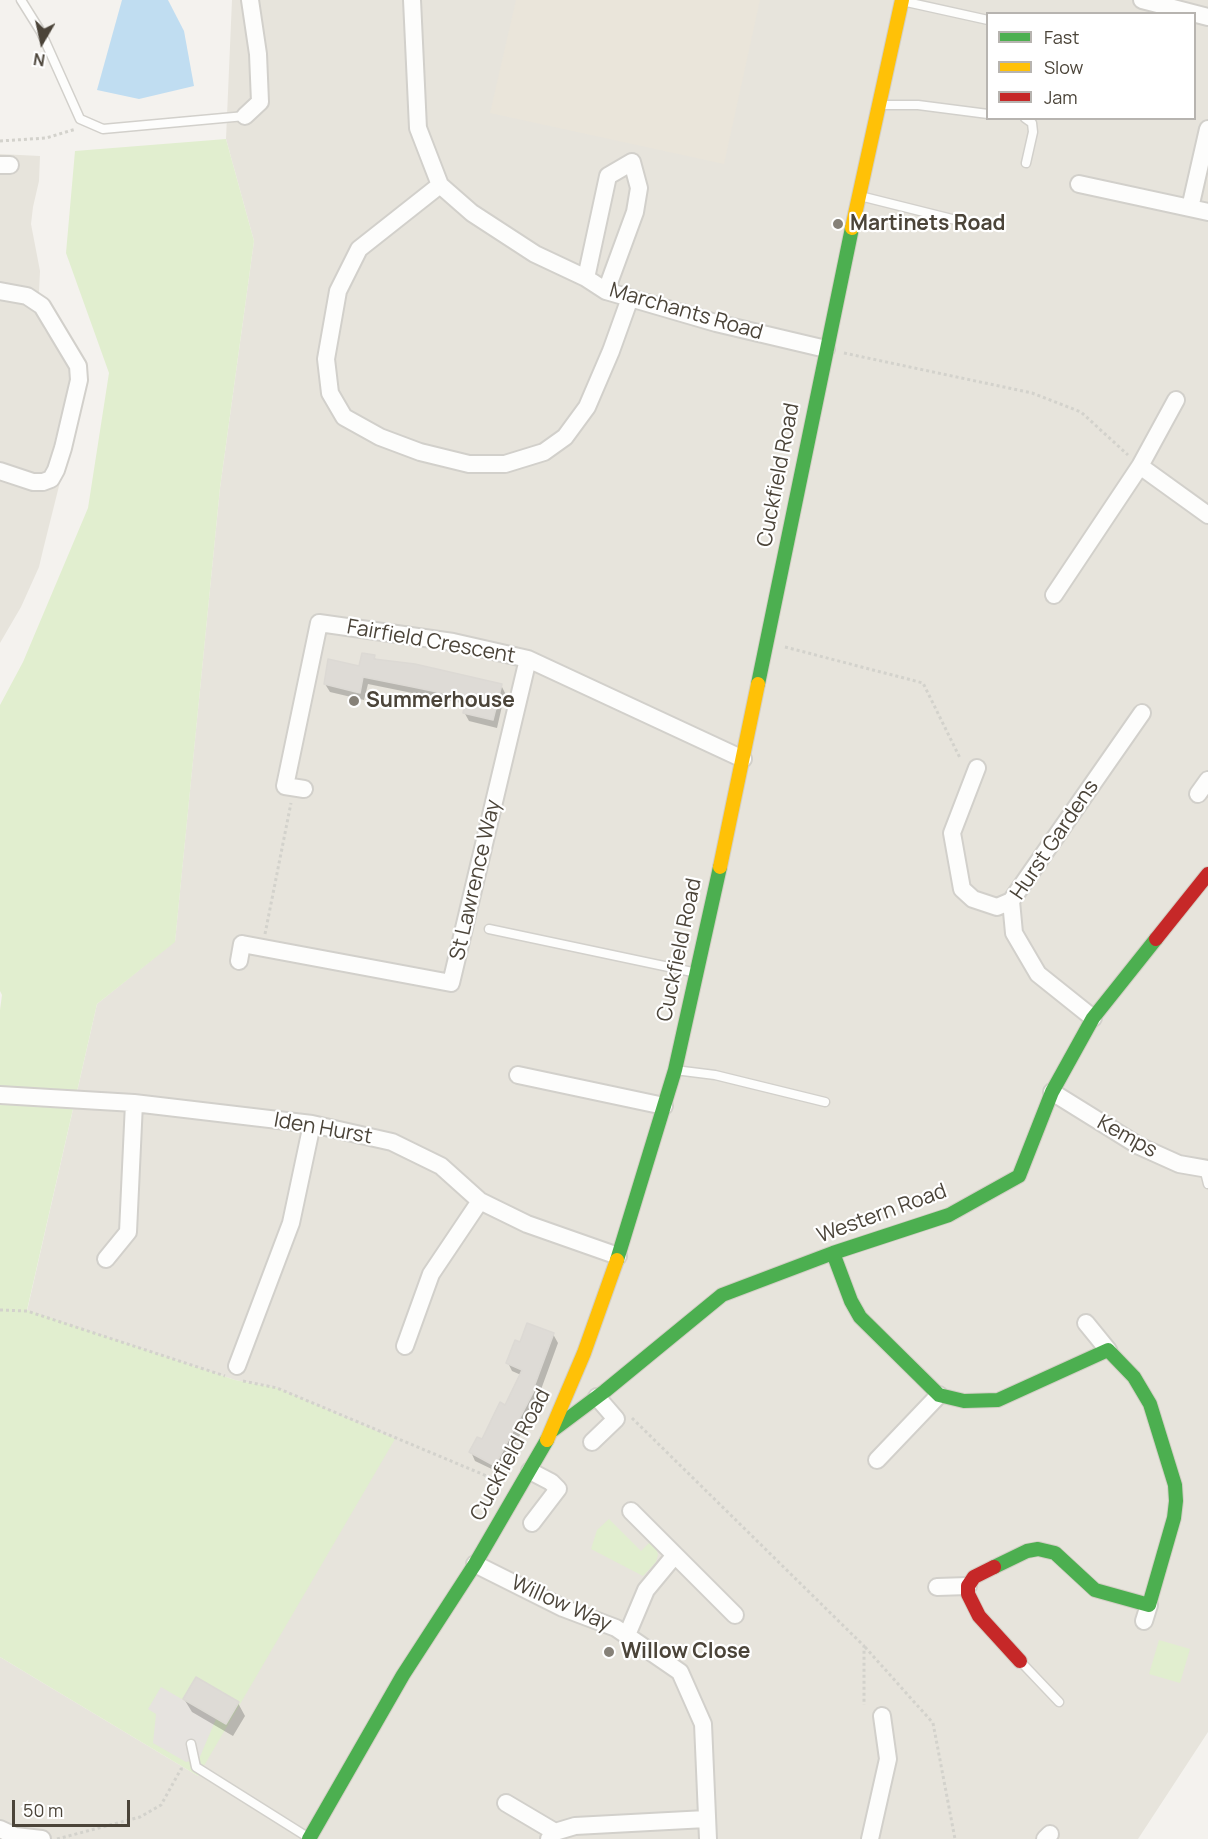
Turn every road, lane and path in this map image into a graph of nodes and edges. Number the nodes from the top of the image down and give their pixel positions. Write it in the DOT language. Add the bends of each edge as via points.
graph roads {
  1 [pos="21,0"];
  2 [pos="250,0"];
  3 [pos="412,0"];
  4 [pos="902,0"];
  5 [pos="1142,0"];
  6 [pos="1189,12"];
  7 [pos="986,20"];
  8 [pos="879,105"];
  9 [pos="986,114"];
  10 [pos="245,116"];
  11 [pos="1028,120"];
  12 [pos="89,123"];
  13 [pos="1208,129"];
  14 [pos="0,141"];
  15 [pos="1026,163"];
  16 [pos="1079,184"];
  17 [pos="440,185"];
  18 [pos="859,195"];
  19 [pos="1190,208"];
  20 [pos="1208,212"];
  21 [pos="963,222"];
  22 [pos="586,278"];
  23 [pos="0,291"];
  24 [pos="606,291"];
  25 [pos="630,298"];
  26 [pos="826,349"];
  27 [pos="1176,400"];
  28 [pos="1140,466"];
  29 [pos="0,471"];
  30 [pos="1208,515"];
  31 [pos="1054,595"];
  32 [pos="767,643"];
  33 [pos="528,659"];
  34 [pos="1142,713"];
  35 [pos="960,758"];
  36 [pos="743,759"];
  37 [pos="977,768"];
  38 [pos="1208,780"];
  39 [pos="299,788"];
  40 [pos="1198,794"];
  41 [pos="1208,874"];
  42 [pos="1011,901"];
  43 [pos="489,929"];
  44 [pos="262,948"];
  45 [pos="239,961"];
  46 [pos="698,973"];
  47 [pos="1093,1018"];
  48 [pos="675,1070"];
  49 [pos="518,1075"];
  50 [pos="1052,1092"];
  51 [pos="7,1096"];
  52 [pos="825,1102"];
  53 [pos="134,1103"];
  54 [pos="664,1106"];
  55 [pos="312,1124"];
  56 [pos="1207,1174"];
  57 [pos="480,1201"];
  58 [pos="833,1253"];
  59 [pos="618,1256"];
  60 [pos="106,1259"];
  61 [pos="0,1310"];
  62 [pos="1086,1323"];
  63 [pos="405,1346"];
  64 [pos="1108,1350"];
  65 [pos="237,1366"];
  66 [pos="939,1395"];
  67 [pos="597,1397"];
  68 [pos="630,1416"];
  69 [pos="554,1430"];
  70 [pos="592,1442"];
  71 [pos="877,1461"];
  72 [pos="530,1471"];
  73 [pos="520,1489"];
  74 [pos="631,1511"];
  75 [pos="532,1523"];
  76 [pos="675,1555"];
  77 [pos="475,1564"];
  78 [pos="968,1586"];
  79 [pos="937,1587"];
  80 [pos="735,1615"];
  81 [pos="627,1635"];
  82 [pos="864,1646"];
  83 [pos="1020,1654"];
  84 [pos="1059,1702"];
  85 [pos="864,1705"];
  86 [pos="882,1716"];
  87 [pos="191,1744"];
  88 [pos="196,1767"];
  89 [pos="506,1803"];
  90 [pos="706,1819"];
  91 [pos="0,1829"];
  92 [pos="552,1835"];
  93 [pos="42,1839"];
  94 [pos="55,1839"];
  95 [pos="309,1839"];
  96 [pos="708,1839"];
  97 [pos="870,1839"];
  98 [pos="955,1839"];
  1 -- 12 [label="lane" via="41,32 80,119"];
  2 -- 10 [label="street" via="260,102"];
  3 -- 17 [label="street, Marchants Road" via="418,128"];
  4 -- 7 [label="lane"];
  4 -- 8 [label="street, Cuckfield Road"];
  5 -- 6 [label="street"];
  8 -- 9 [label="lane" via="918,105"];
  8 -- 18 [label="street, Cuckfield Road"];
  10 -- 12 [label="lane" via="103,129"];
  11 -- 15 [label="lane" via="1033,132"];
  12 -- 14 [label="path" via="46,138"];
  13 -- 19 [label="street"];
  16 -- 19 [label="street"];
  17 -- 22 [label="street, Marchants Road" via="472,213 535,254"];
  17 -- 25 [label="street" via="359,249 338,291 326,359 330,393 344,417 380,438 469,464 505,464 544,452 566,437 587,407"];
  18 -- 21 [label="lane"];
  18 -- 26 [label="street, Cuckfield Road"];
  19 -- 20 [label="street"];
  22 -- 24 [label="street, Marchants Road"];
  22 -- 24 [label="street" via="608,176 632,162 639,188 635,212"];
  23 -- 29 [label="street" via="27,296 42,306 78,366 79,380 63,448 51,479 33,482"];
  24 -- 25 [label="street, Marchants Road"];
  25 -- 26 [label="street, Marchants Road"];
  26 -- 28 [label="path" via="1032,393 1081,412"];
  26 -- 32 [label="street, Cuckfield Road"];
  27 -- 28 [label="street"];
  28 -- 30 [label="street"];
  28 -- 31 [label="street"];
  32 -- 35 [label="path" via="923,683"];
  32 -- 36 [label="street, Cuckfield Road"];
  33 -- 36 [label="street, Fairfield Crescent"];
  33 -- 39 [label="street, Fairfield Crescent" via="453,642 319,622 285,786"];
  33 -- 44 [label="street, St Lawrence Way" via="452,983"];
  34 -- 42 [label="street, Hurst Gardens"];
  36 -- 46 [label="street, Cuckfield Road"];
  37 -- 42 [label="street" via="952,833 962,889 973,899 997,907"];
  38 -- 40 [label="street"];
  39 -- 44 [label="path"];
  41 -- 47 [label="street, Western Road"];
  42 -- 47 [label="street, Hurst Gardens" via="1014,933 1038,974"];
  43 -- 46 [label="lane"];
  44 -- 45 [label="street, St Lawrence Way" via="242,944"];
  46 -- 48 [label="street, Cuckfield Road"];
  47 -- 50 [label="street, Western Road"];
  48 -- 52 [label="lane" via="715,1075"];
  48 -- 54 [label="street, Cuckfield Road"];
  49 -- 54 [label="street"];
  50 -- 56 [label="street, Kemps" via="1139,1146"];
  50 -- 58 [label="street, Western Road" via="1019,1176 949,1215"];
  51 -- 53 [label="street, Iden Hurst"];
  53 -- 55 [label="street, Iden Hurst"];
  53 -- 60 [label="street" via="128,1232"];
  54 -- 59 [label="street, Cuckfield Road"];
  55 -- 57 [label="street, Iden Hurst" via="392,1142 441,1166"];
  55 -- 65 [label="street" via="291,1223"];
  57 -- 59 [label="street, Iden Hurst" via="527,1224"];
  57 -- 63 [label="street" via="431,1274"];
  58 -- 66 [label="street" via="860,1317"];
  58 -- 67 [label="street, Western Road" via="722,1295"];
  59 -- 69 [label="street, Cuckfield Road"];
  61 -- 73 [label="path" via="21,1310 235,1380 277,1388"];
  62 -- 64 [label="street"];
  64 -- 66 [label="street" via="998,1400 972,1402"];
  64 -- 78 [label="street" via="1134,1377 1150,1404 1175,1485 1174,1518 1146,1613 1095,1590 1055,1553 1038,1549 974,1577"];
  66 -- 71 [label="street"];
  67 -- 69 [label="street, Western Road"];
  67 -- 70 [label="street" via="616,1419"];
  68 -- 82 [label="path"];
  69 -- 72 [label="street, Cuckfield Road"];
  72 -- 73 [label="street, Cuckfield Road"];
  72 -- 75 [label="street" via="558,1490"];
  73 -- 77 [label="street, Cuckfield Road"];
  74 -- 76 [label="street"];
  76 -- 80 [label="street"];
  76 -- 81 [label="street" via="646,1590"];
  77 -- 81 [label="street, Willow Way"];
  77 -- 95 [label="street, Cuckfield Road" via="403,1675"];
  78 -- 79 [label="street"];
  78 -- 83 [label="street" via="979,1616"];
  81 -- 90 [label="street, Willow Way" via="680,1672 698,1713 702,1724"];
  82 -- 85 [label="path"];
  82 -- 98 [label="path" via="933,1723"];
  83 -- 84 [label="lane"];
  86 -- 97 [label="street" via="888,1759"];
  87 -- 88 [label="lane"];
  88 -- 94 [label="path" via="181,1769 161,1805 140,1817"];
  88 -- 95 [label="lane"];
  89 -- 92 [label="street"];
  90 -- 92 [label="street" via="575,1826"];
  90 -- 96 [label="street, Willow Way"];
  91 -- 93 [label="street" via="15,1836"];
}
